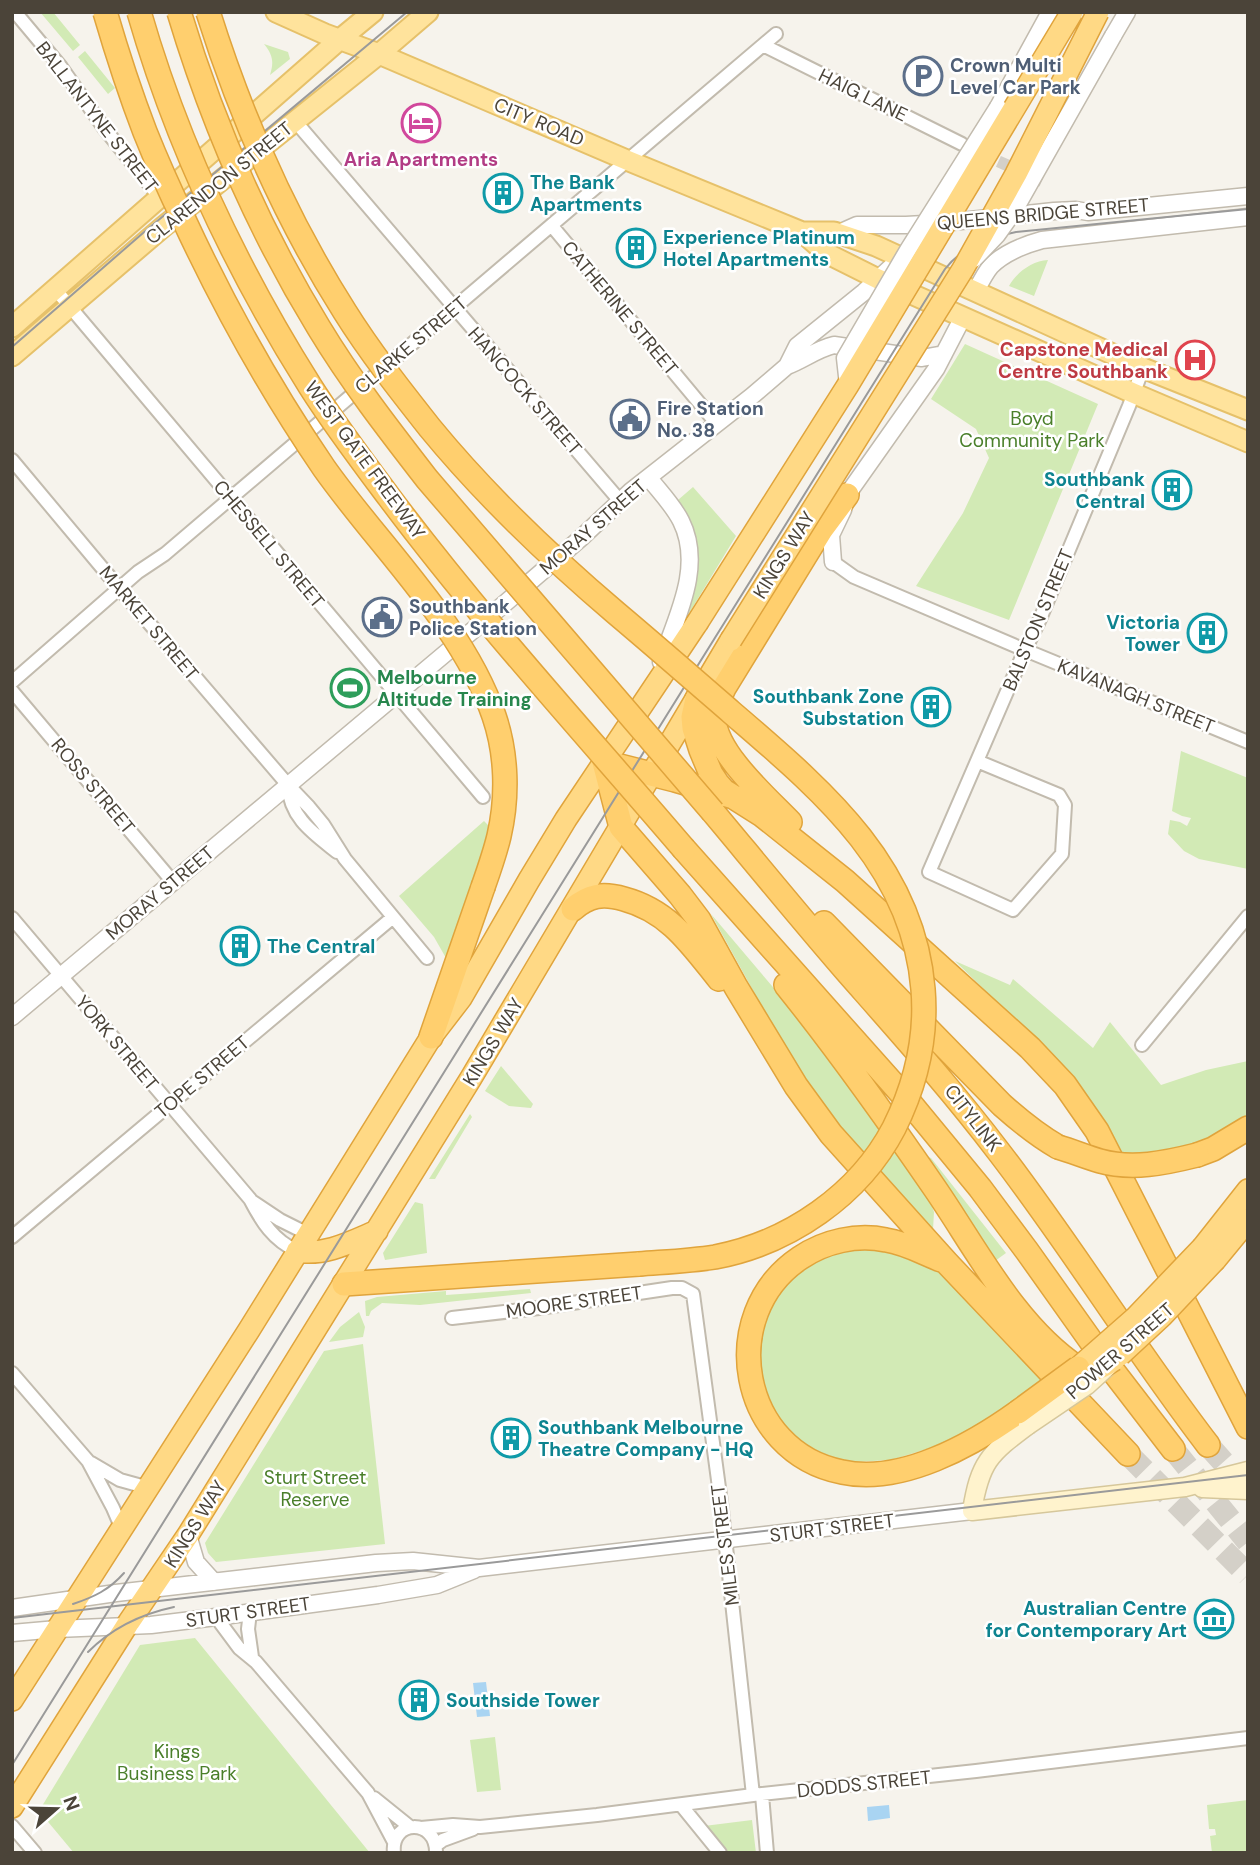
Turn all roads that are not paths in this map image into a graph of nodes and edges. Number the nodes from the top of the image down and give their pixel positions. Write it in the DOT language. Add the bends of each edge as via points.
graph roads {
  1 [pos="15,12"];
  2 [pos="105,12"];
  3 [pos="139,12"];
  4 [pos="179,12"];
  5 [pos="208,12"];
  6 [pos="276,12"];
  7 [pos="373,12"];
  8 [pos="428,12"];
  9 [pos="1050,12"];
  10 [pos="1072,12"];
  11 [pos="1098,12"];
  12 [pos="1127,12"];
  13 [pos="776,34"];
  14 [pos="339,40"];
  15 [pos="763,45"];
  16 [pos="379,54"];
  17 [pos="295,121"];
  18 [pos="962,144"];
  19 [pos="629,161"];
  20 [pos="1248,195"];
  21 [pos="160,198"];
  22 [pos="1248,217"];
  23 [pos="942,223"];
  24 [pos="552,226"];
  25 [pos="163,228"];
  26 [pos="803,232"];
  27 [pos="839,233"];
  28 [pos="901,257"];
  29 [pos="963,269"];
  30 [pos="878,279"];
  31 [pos="55,289"];
  32 [pos="975,291"];
  33 [pos="69,306"];
  34 [pos="454,308"];
  35 [pos="963,317"];
  36 [pos="12,327"];
  37 [pos="944,354"];
  38 [pos="12,356"];
  39 [pos="787,366"];
  40 [pos="1143,368"];
  41 [pos="848,385"];
  42 [pos="1133,393"];
  43 [pos="1248,410"];
  44 [pos="716,423"];
  45 [pos="1248,442"];
  46 [pos="12,460"];
  47 [pos="649,478"];
  48 [pos="847,495"];
  49 [pos="230,497"];
  50 [pos="620,501"];
  51 [pos="833,562"];
  52 [pos="119,588"];
  53 [pos="1025,650"];
  54 [pos="12,682"];
  55 [pos="12,691"];
  56 [pos="650,692"];
  57 [pos="396,695"];
  58 [pos="697,699"];
  59 [pos="1248,742"];
  60 [pos="977,761"];
  61 [pos="604,762"];
  62 [pos="653,774"];
  63 [pos="288,785"];
  64 [pos="483,797"];
  65 [pos="737,798"];
  66 [pos="713,812"];
  67 [pos="621,827"];
  68 [pos="684,849"];
  69 [pos="845,881"];
  70 [pos="173,882"];
  71 [pos="573,909"];
  72 [pos="1248,916"];
  73 [pos="12,918"];
  74 [pos="393,918"];
  75 [pos="427,958"];
  76 [pos="61,975"];
  77 [pos="12,1017"];
  78 [pos="431,1037"];
  79 [pos="768,1042"];
  80 [pos="1142,1045"];
  81 [pos="169,1104"];
  82 [pos="1248,1128"];
  83 [pos="1248,1190"];
  84 [pos="250,1199"];
  85 [pos="1248,1220"];
  86 [pos="377,1231"];
  87 [pos="12,1237"];
  88 [pos="303,1242"];
  89 [pos="1209,1253"];
  90 [pos="947,1263"];
  91 [pos="344,1283"];
  92 [pos="693,1294"];
  93 [pos="452,1318"];
  94 [pos="1114,1360"];
  95 [pos="1078,1367"];
  96 [pos="14,1378"];
  97 [pos="1023,1419"];
  98 [pos="1248,1427"];
  99 [pos="1208,1445"];
  100 [pos="1173,1449"];
  101 [pos="1129,1454"];
  102 [pos="88,1461"];
  103 [pos="1248,1471"];
  104 [pos="1185,1487"];
  105 [pos="149,1488"];
  106 [pos="1247,1490"];
  107 [pos="972,1511"];
  108 [pos="122,1530"];
  109 [pos="188,1535"];
  110 [pos="725,1540"];
  111 [pos="479,1568"];
  112 [pos="214,1582"];
  113 [pos="153,1589"];
  114 [pos="79,1598"];
  115 [pos="12,1608"];
  116 [pos="250,1612"];
  117 [pos="216,1617"];
  118 [pos="127,1627"];
  119 [pos="57,1629"];
  120 [pos="12,1633"];
  121 [pos="252,1657"];
  122 [pos="12,1700"];
  123 [pos="1248,1738"];
  124 [pos="368,1793"];
  125 [pos="757,1795"];
  126 [pos="681,1805"];
  127 [pos="12,1807"];
  128 [pos="12,1826"];
  129 [pos="416,1827"];
  130 [pos="480,1827"];
  131 [pos="394,1847"];
  132 [pos="436,1849"];
  133 [pos="35,1853"];
  134 [pos="720,1853"];
  135 [pos="767,1853"];
  1 -- 21 [label="street, BALLANTYNE STREET"];
  2 -- 78 [label="highway, bridge" via="146,135 205,267 280,402 326,471 463,653 484,689 500,738 505,783 499,837"];
  3 -- 68 [label="highway, WEST GATE FREEWAY, bridge" via="203,187 267,314 311,387 444,569"];
  4 -- 66 [label="highway, WEST GATE FREEWAY, bridge" via="246,188 299,293 342,363 427,479"];
  5 -- 91 [label="highway, bridge" via="223,61 271,176 344,311 372,353 465,468 534,538 775,749 848,821 883,869 909,922 922,978 921,1048 897,1122 853,1184 790,1231 714,1257"];
  6 -- 14 [label="main road, CITY ROAD"];
  7 -- 14 [label="main road, CLARENDON STREET"];
  8 -- 16 [label="main road, CLARENDON STREET"];
  9 -- 41 [label="street, bridge" via="845,358"];
  10 -- 41 [label="highway, KINGS WAY, bridge"];
  11 -- 29 [label="highway, KINGS WAY, bridge"];
  12 -- 29 [label="street, KINGS WAY, bridge" via="1014,211"];
  13 -- 15 [label="street, CLARKE STREET"];
  14 -- 16 [label="main road, CITY ROAD"];
  14 -- 21 [label="main road, CLARENDON STREET"];
  15 -- 18 [label="street, HAIG LANE"];
  15 -- 19 [label="street, CLARKE STREET"];
  16 -- 17 [label="main road, CLARENDON STREET"];
  16 -- 19 [label="main road, CITY ROAD"];
  17 -- 25 [label="main road, CLARENDON STREET"];
  17 -- 34 [label="street, HANCOCK STREET"];
  19 -- 24 [label="street, CLARKE STREET"];
  19 -- 26 [label="main road, CITY ROAD"];
  20 -- 23 [label="street, QUEENS BRIDGE STREET"];
  21 -- 25 [label="main road, BALLANTYNE STREET"];
  21 -- 31 [label="main road, CLARENDON STREET"];
  22 -- 32 [label="street, QUEENS BRIDGE STREET" via="1041,240 997,261"];
  23 -- 27 [label="street, QUEENS BRIDGE STREET" via="857,225"];
  23 -- 28 [label="street, MORAY STREET"];
  24 -- 34 [label="street, CLARKE STREET"];
  24 -- 44 [label="street, CATHERINE STREET"];
  25 -- 33 [label="main road, CLARENDON STREET"];
  26 -- 27 [label="main road, CITY ROAD"];
  26 -- 30 [label="main road, CITY ROAD" via="827,253"];
  27 -- 28 [label="main road, CITY ROAD"];
  28 -- 30 [label="street, MORAY STREET"];
  28 -- 32 [label="main road, CITY ROAD"];
  29 -- 58 [label="highway, KINGS WAY, bridge"];
  30 -- 35 [label="main road, CITY ROAD"];
  30 -- 39 [label="street, MORAY STREET" via="797,345"];
  31 -- 33 [label="street, CHESSELL STREET"];
  31 -- 36 [label="main road, CLARENDON STREET"];
  32 -- 35 [label="main road, QUEENS BRIDGE STREET"];
  32 -- 40 [label="main road, CITY ROAD"];
  33 -- 38 [label="main road, CLARENDON STREET"];
  33 -- 49 [label="street, CHESSELL STREET"];
  34 -- 49 [label="street, CLARKE STREET"];
  34 -- 50 [label="street, HANCOCK STREET"];
  35 -- 37 [label="street"];
  35 -- 42 [label="main road, CITY ROAD"];
  37 -- 39 [label="street" via="922,358 834,345"];
  37 -- 48 [label="street"];
  39 -- 44 [label="street, MORAY STREET"];
  40 -- 42 [label="street, BALSTON STREET"];
  40 -- 43 [label="main road, CITY ROAD"];
  41 -- 56 [label="highway, KINGS WAY, bridge"];
  42 -- 45 [label="main road, CITY ROAD"];
  42 -- 53 [label="street, BALSTON STREET"];
  44 -- 47 [label="street, MORAY STREET"];
  46 -- 52 [label="street, MARKET STREET"];
  47 -- 50 [label="street, MORAY STREET"];
  47 -- 56 [label="street" via="676,513 690,551 683,600"];
  48 -- 51 [label="street" via="831,535"];
  48 -- 69 [label="highway" via="724,688 714,715 721,742 734,762"];
  49 -- 52 [label="street, CLARKE STREET"];
  49 -- 57 [label="street, CHESSELL STREET"];
  50 -- 57 [label="street, MORAY STREET"];
  51 -- 53 [label="street, KAVANAGH STREET" via="854,577"];
  52 -- 54 [label="street, CLARKE STREET"];
  52 -- 63 [label="street, MARKET STREET"];
  53 -- 59 [label="street, KAVANAGH STREET"];
  53 -- 60 [label="street, BALSTON STREET"];
  55 -- 70 [label="street, ROSS STREET"];
  56 -- 61 [label="highway, KINGS WAY"];
  57 -- 63 [label="street, MORAY STREET"];
  57 -- 64 [label="street, CHESSELL STREET"];
  58 -- 62 [label="highway, KINGS WAY"];
  58 -- 65 [label="highway" via="693,717 701,750 717,783"];
  60 -- 60 [label="street, BALSTON STREET" via="929,872 1013,910 1062,854 1063,800"];
  61 -- 62 [label="highway"];
  61 -- 67 [label="highway"];
  61 -- 78 [label="highway, KINGS WAY" via="461,998"];
  62 -- 65 [label="highway"];
  62 -- 67 [label="highway, KINGS WAY"];
  63 -- 70 [label="street, MORAY STREET"];
  63 -- 74 [label="street, MARKET STREET" via="296,814 345,859"];
  65 -- 69 [label="highway"];
  66 -- 82 [label="highway, bridge" via="1041,1137 1101,1161 1134,1165 1197,1156"];
  66 -- 99 [label="highway, CITYLINK, bridge" via="946,1084 1040,1206"];
  67 -- 71 [label="highway, KINGS WAY"];
  67 -- 79 [label="highway" via="690,908"];
  68 -- 95 [label="highway" via="891,1124 1014,1306"];
  68 -- 100 [label="highway, CITYLINK" via="980,1188"];
  69 -- 98 [label="highway" via="1065,1085 1097,1131"];
  70 -- 76 [label="street, MORAY STREET"];
  71 -- 79 [label="highway" via="582,901 606,895 630,900 663,917 692,945"];
  71 -- 86 [label="highway, KINGS WAY"];
  72 -- 80 [label="street"];
  73 -- 76 [label="street, YORK STREET"];
  74 -- 75 [label="street, MARKET STREET"];
  74 -- 81 [label="street, TOPE STREET"];
  76 -- 77 [label="street, MORAY STREET"];
  76 -- 81 [label="street, YORK STREET"];
  78 -- 88 [label="highway, KINGS WAY"];
  79 -- 90 [label="highway" via="831,1134"];
  81 -- 84 [label="street, YORK STREET"];
  81 -- 87 [label="street, TOPE STREET"];
  83 -- 89 [label="highway, POWER STREET"];
  84 -- 88 [label="street, YORK STREET"];
  84 -- 88 [label="street, YORK STREET" via="274,1237 284,1245"];
  85 -- 89 [label="highway, POWER STREET"];
  86 -- 88 [label="highway" via="314,1253"];
  86 -- 91 [label="highway, KINGS WAY"];
  88 -- 105 [label="highway, KINGS WAY"];
  89 -- 94 [label="highway, POWER STREET, bridge" via="1162,1316"];
  89 -- 95 [label="highway, POWER STREET, bridge"];
  90 -- 97 [label="highway" via="904,1244 861,1237 822,1246 798,1259 766,1292 751,1328 749,1377 758,1404 776,1432 797,1452 827,1468 859,1474 924,1463"];
  90 -- 101 [label="highway"];
  91 -- 109 [label="highway, KINGS WAY"];
  92 -- 93 [label="street, MOORE STREET" via="672,1288"];
  92 -- 110 [label="street, MILES STREET"];
  94 -- 95 [label="highway, bridge" via="1092,1371"];
  94 -- 97 [label="main road, POWER STREET, bridge" via="1087,1385"];
  95 -- 97 [label="highway, bridge"];
  96 -- 102 [label="street"];
  97 -- 107 [label="main road, POWER STREET" via="985,1463"];
  102 -- 105 [label="street" via="120,1480"];
  102 -- 108 [label="street"];
  103 -- 104 [label="main road, STURT STREET"];
  104 -- 106 [label="main road, STURT STREET"];
  104 -- 107 [label="main road, STURT STREET"];
  105 -- 108 [label="highway, KINGS WAY"];
  107 -- 110 [label="street, STURT STREET"];
  108 -- 114 [label="highway, KINGS WAY"];
  109 -- 112 [label="street" via="197,1562"];
  109 -- 113 [label="highway, KINGS WAY"];
  110 -- 111 [label="street, STURT STREET"];
  110 -- 125 [label="street, MILES STREET"];
  111 -- 112 [label="street, STURT STREET" via="414,1561"];
  111 -- 116 [label="street, STURT STREET" via="437,1585"];
  112 -- 113 [label="street, STURT STREET"];
  113 -- 114 [label="street, STURT STREET"];
  113 -- 118 [label="highway, KINGS WAY"];
  114 -- 115 [label="street, STURT STREET"];
  114 -- 119 [label="highway, KINGS WAY"];
  116 -- 117 [label="street, STURT STREET"];
  116 -- 121 [label="street"];
  117 -- 118 [label="street, STURT STREET"];
  117 -- 121 [label="street" via="239,1648"];
  118 -- 119 [label="street, STURT STREET"];
  118 -- 127 [label="highway, KINGS WAY"];
  119 -- 120 [label="street, STURT STREET"];
  119 -- 122 [label="highway, KINGS WAY"];
  121 -- 124 [label="street"];
  123 -- 125 [label="street, DODDS STREET"];
  124 -- 129 [label="street"];
  124 -- 131 [label="street"];
  125 -- 126 [label="street, DODDS STREET"];
  125 -- 135 [label="street, MILES STREET"];
  126 -- 130 [label="street, DODDS STREET"];
  126 -- 134 [label="street"];
  128 -- 133 [label="street"];
  129 -- 130 [label="street, DODDS STREET"];
  129 -- 131 [label="street" via="400,1832"];
  129 -- 132 [label="street" via="431,1834"];
  130 -- 132 [label="street, DODDS STREET" via="443,1840"];
}
